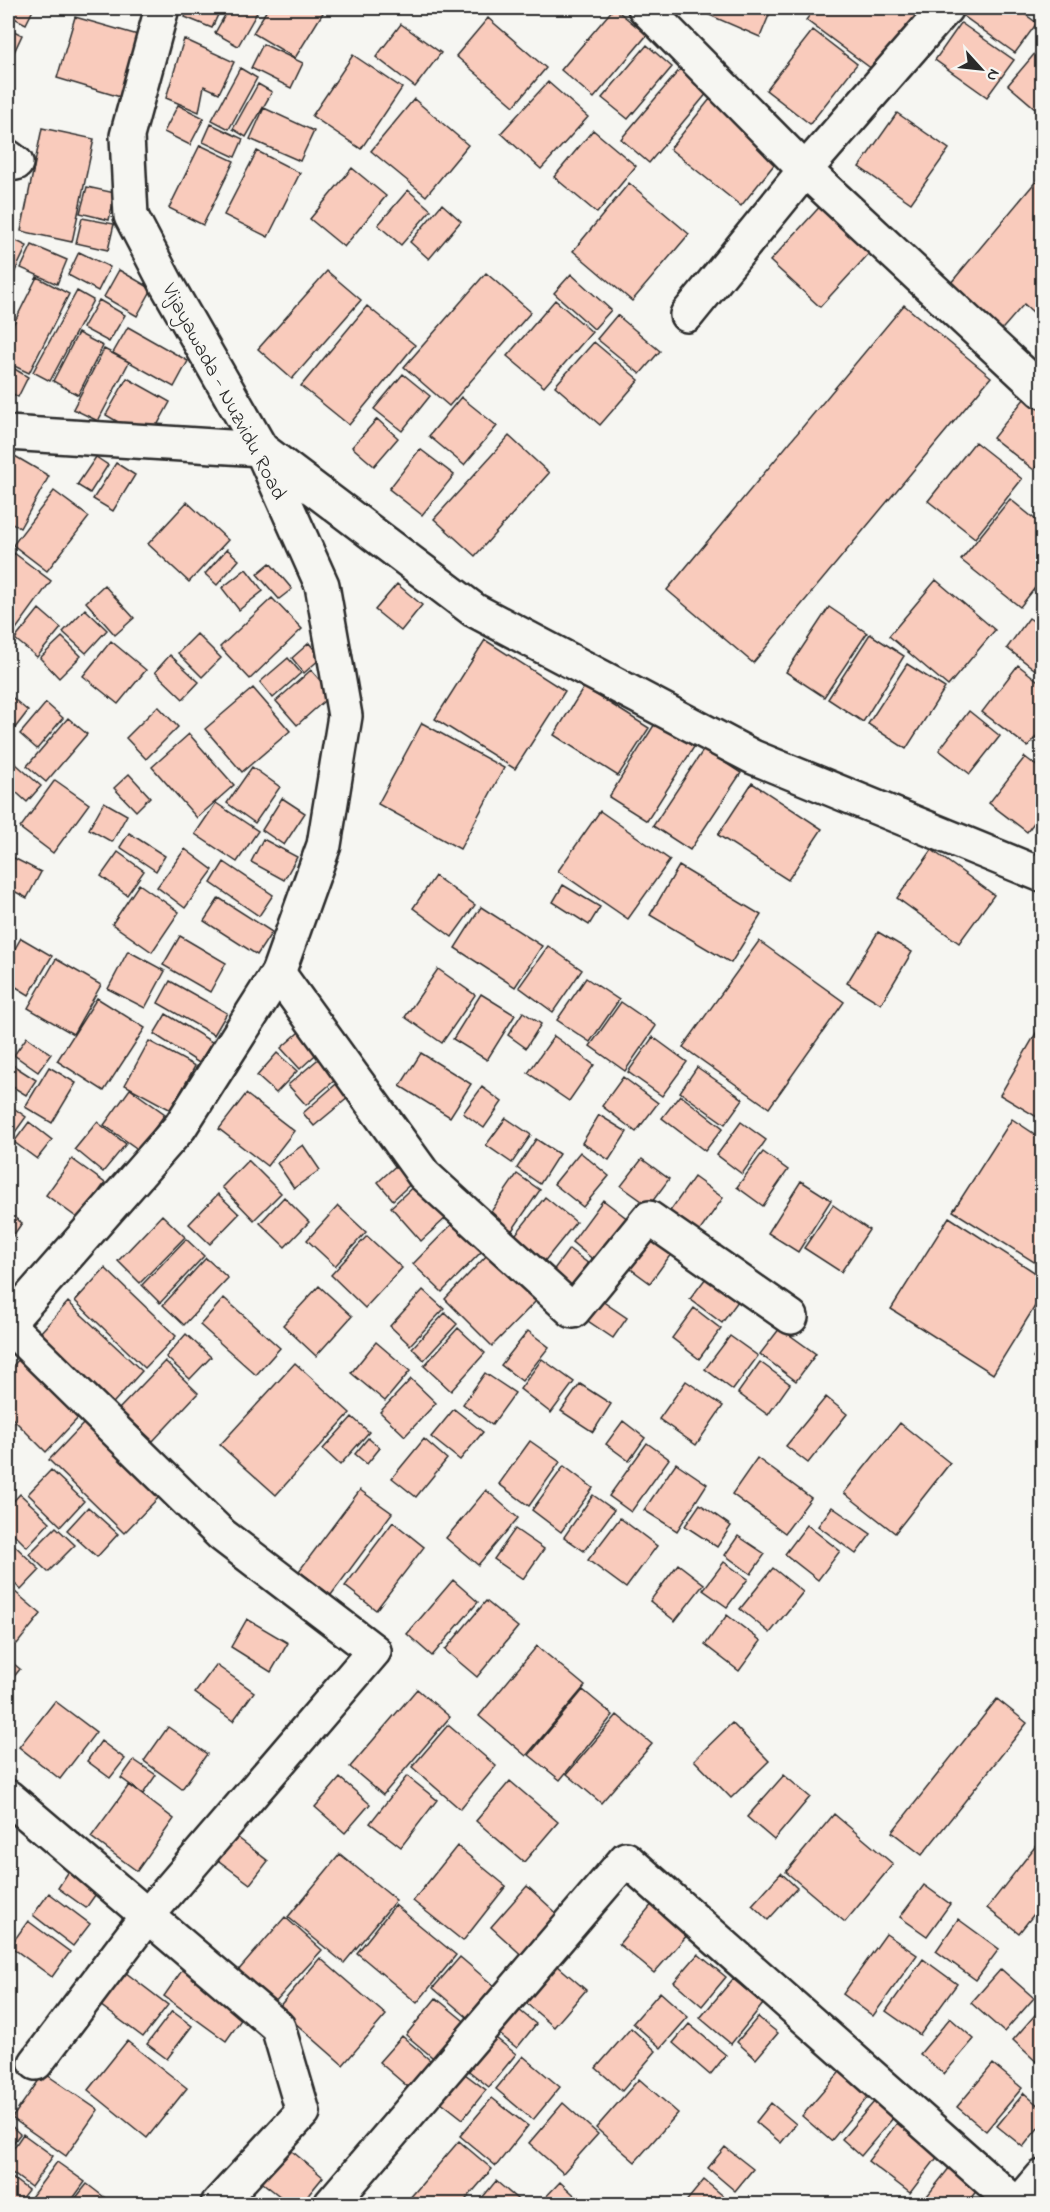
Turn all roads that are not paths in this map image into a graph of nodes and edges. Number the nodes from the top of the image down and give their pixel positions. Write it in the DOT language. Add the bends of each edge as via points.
graph roads {
  1 [pos="162,8"];
  2 [pos="645,8"];
  3 [pos="946,8"];
  4 [pos="806,170"];
  5 [pos="687,315"];
  6 [pos="1042,391"];
  7 [pos="8,433"];
  8 [pos="261,449"];
  9 [pos="1042,874"];
  10 [pos="278,973"];
  11 [pos="790,1317"];
  12 [pos="8,1324"];
  13 [pos="8,1797"];
  14 [pos="147,1916"];
  15 [pos="36,2063"];
  16 [pos="1042,2177"];
  17 [pos="218,2205"];
  18 [pos="331,2205"];
  19 [pos="1017,2205"];
  1 -- 8 [label="street, Vijayawada - Nuzvidu Road" via="127,136 131,216"];
  2 -- 4 [label="street"];
  3 -- 4 [label="street"];
  4 -- 5 [label="street"];
  4 -- 6 [label="street"];
  7 -- 8 [label="street"];
  8 -- 9 [label="street" via="474,610 753,757"];
  8 -- 10 [label="street, Vijayawada - Nuzvidu Road" via="322,585 345,716 324,845"];
  10 -- 11 [label="street" via="424,1175 573,1311 649,1218"];
  10 -- 12 [label="street, Vijayawada - Nuzvidu Road" via="180,1127"];
  12 -- 14 [label="street" via="222,1535 374,1651"];
  13 -- 14 [label="street"];
  14 -- 15 [label="street"];
  14 -- 17 [label="street" via="278,2027 303,2112"];
  16 -- 19 [label="street"];
  18 -- 19 [label="street" via="626,1859"];
}
